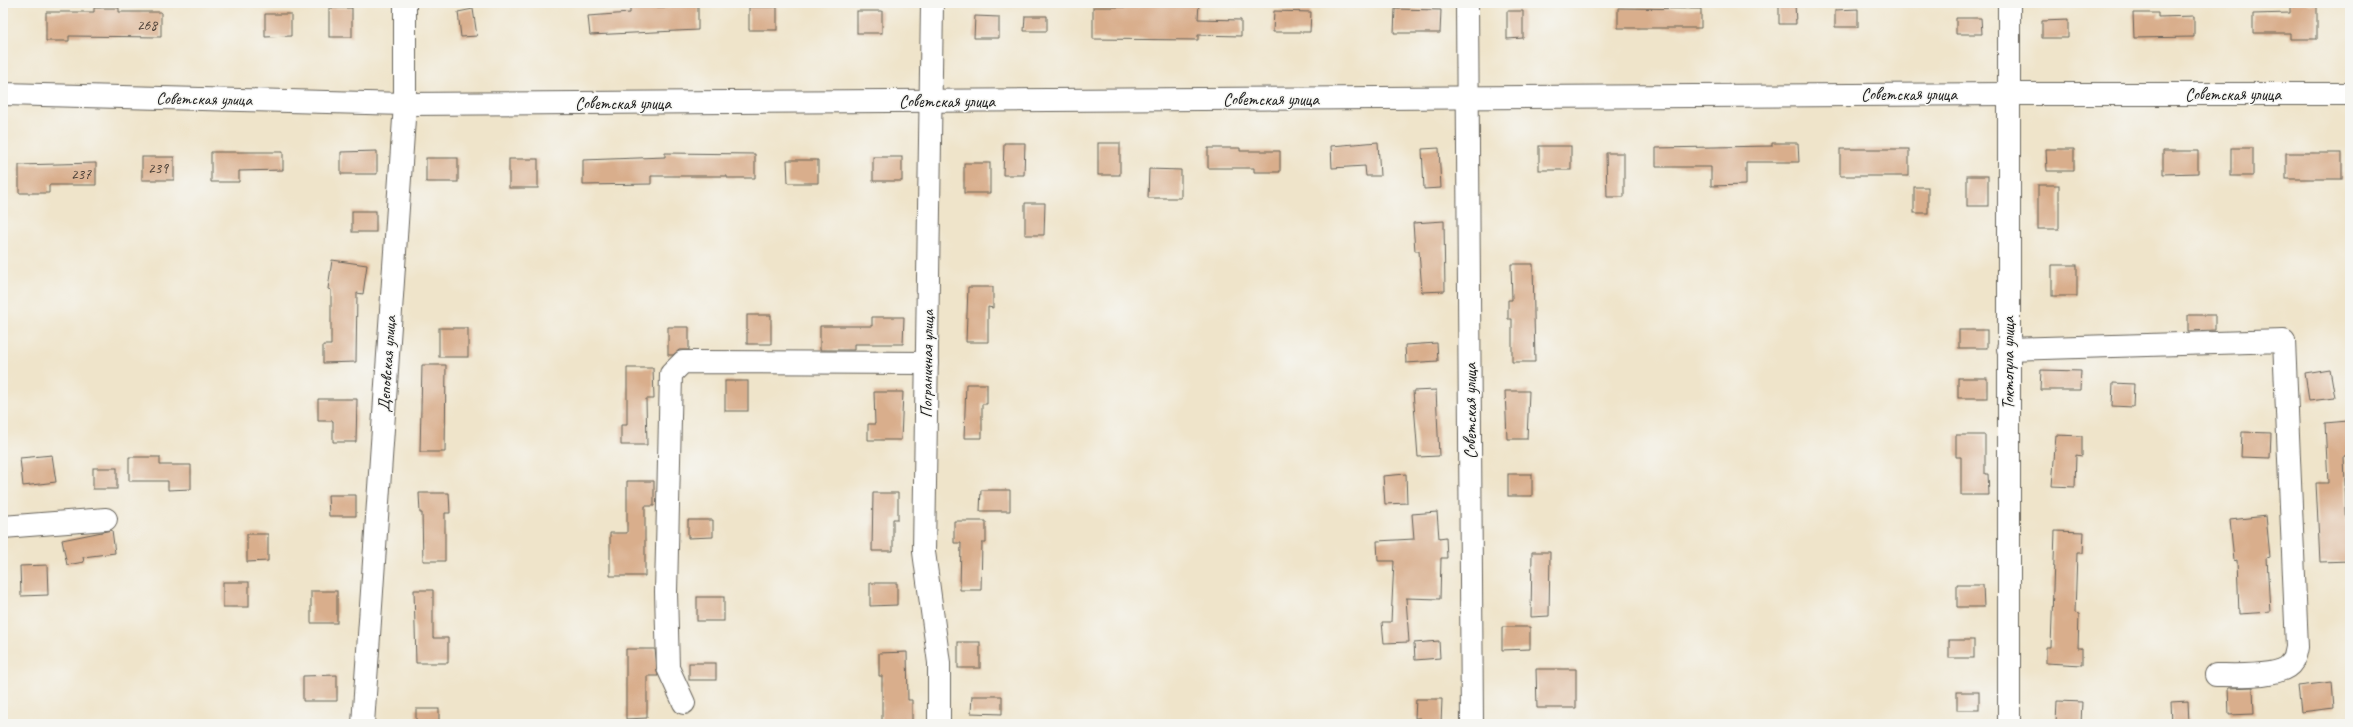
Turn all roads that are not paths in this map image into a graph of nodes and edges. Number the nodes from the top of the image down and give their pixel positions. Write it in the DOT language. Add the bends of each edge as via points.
graph roads {
  1 [pos="405,3"];
  2 [pos="932,3"];
  3 [pos="1467,3"];
  4 [pos="2009,3"];
  5 [pos="3,94"];
  6 [pos="2009,94"];
  7 [pos="2350,94"];
  8 [pos="1468,98"];
  9 [pos="932,101"];
  10 [pos="415,104"];
  11 [pos="2008,349"];
  12 [pos="927,363"];
  13 [pos="106,519"];
  14 [pos="3,527"];
  15 [pos="2216,675"];
  16 [pos="684,703"];
  17 [pos="364,724"];
  18 [pos="938,724"];
  19 [pos="1472,724"];
  20 [pos="2010,724"];
  1 -- 10 [label="street, Деповская улица"];
  2 -- 9 [label="street, Пограничная улица"];
  3 -- 8 [label="street, Советская улица"];
  4 -- 6 [label="street, Токтогула улица"];
  5 -- 10 [label="street, Советская улица"];
  6 -- 7 [label="street, Советская улица"];
  6 -- 8 [label="street, Советская улица"];
  6 -- 11 [label="street, Токтогула улица"];
  8 -- 9 [label="street, Советская улица"];
  8 -- 19 [label="street, Советская улица"];
  9 -- 10 [label="street, Советская улица"];
  9 -- 12 [label="street, Пограничная улица"];
  10 -- 17 [label="street, Деповская улица"];
  11 -- 15 [label="street" via="2284,341 2297,647 2292,663 2284,670"];
  11 -- 20 [label="street, Токтогула улица"];
  12 -- 16 [label="street" via="683,362 671,374 666,592 668,668"];
  12 -- 18 [label="street, Пограничная улица" via="924,552 939,663"];
  13 -- 14 [label="street"];
}
